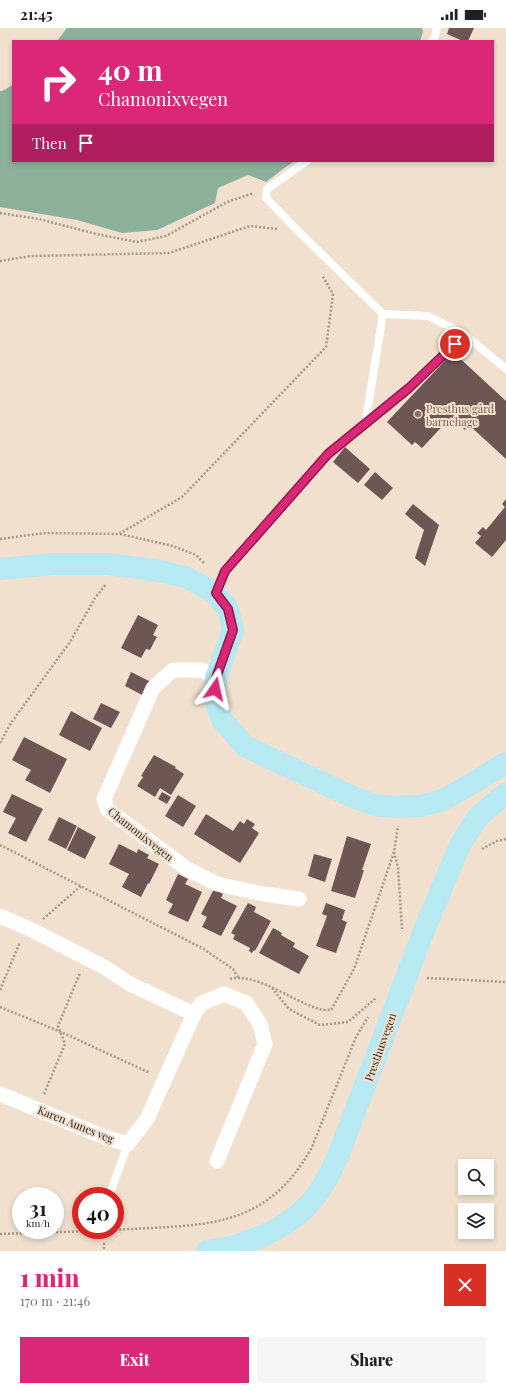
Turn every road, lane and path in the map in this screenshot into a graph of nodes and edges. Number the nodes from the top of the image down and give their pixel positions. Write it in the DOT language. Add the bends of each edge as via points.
graph roads {
  1 [pos="437,28"];
  2 [pos="433,40"];
  3 [pos="306,162"];
  4 [pos="268,189"];
  5 [pos="0,213"];
  6 [pos="297,230"];
  7 [pos="0,260"];
  8 [pos="319,268"];
  9 [pos="383,314"];
  10 [pos="464,334"];
  11 [pos="506,369"];
  12 [pos="365,425"];
  13 [pos="119,534"];
  14 [pos="0,539"];
  15 [pos="107,564"];
  16 [pos="0,569"];
  17 [pos="218,586"];
  18 [pos="216,678"];
  19 [pos="0,743"];
  20 [pos="506,763"];
  21 [pos="506,793"];
  22 [pos="398,825"];
  23 [pos="0,845"];
  24 [pos="394,852"];
  25 [pos="299,899"];
  26 [pos="0,916"];
  27 [pos="402,935"];
  28 [pos="86,958"];
  29 [pos="238,977"];
  30 [pos="422,978"];
  31 [pos="225,980"];
  32 [pos="506,982"];
  33 [pos="271,986"];
  34 [pos="375,1005"];
  35 [pos="0,1007"];
  36 [pos="372,1012"];
  37 [pos="194,1014"];
  38 [pos="61,1032"];
  39 [pos="149,1072"];
  40 [pos="0,1094"];
  41 [pos="43,1094"];
  42 [pos="128,1144"];
  43 [pos="217,1161"];
  44 [pos="113,1187"];
  45 [pos="124,1229"];
  46 [pos="72,1231"];
  47 [pos="0,1234"];
  48 [pos="207,1251"];
  1 -- 2 [label="lane"];
  3 -- 4 [label="lane"];
  4 -- 5 [label="path" via="227,202 166,236 137,242 39,219"];
  4 -- 6 [label="lane" via="266,198"];
  6 -- 7 [label="path" via="250,226 169,253 31,256"];
  6 -- 9 [label="lane"];
  8 -- 13 [label="path" via="333,294 326,347 182,497"];
  9 -- 10 [label="lane" via="428,316"];
  9 -- 12 [label="lane"];
  10 -- 11 [label="lane"];
  10 -- 12 [label="lane" via="409,388"];
  12 -- 17 [label="lane" via="328,454 225,571"];
  13 -- 14 [label="path" via="45,533"];
  13 -- 17 [label="path" via="173,546 196,555"];
  15 -- 16 [label="street" via="54,564"];
  15 -- 17 [label="street" via="155,570"];
  15 -- 19 [label="path" via="109,577 105,585 70,642 11,723"];
  17 -- 18 [label="street" via="228,609 233,630"];
  18 -- 20 [label="street" via="215,700 222,720 245,746 374,805 420,806 440,800"];
  18 -- 25 [label="street, Chamonixvegen" via="202,670 173,670 153,688 104,799 107,809 187,869 217,884"];
  21 -- 48 [label="street, Presthusvegen" via="478,818 460,845 416,950 338,1156 318,1192 291,1220 267,1233 234,1246"];
  22 -- 24 [label="path"];
  23 -- 29 [label="path" via="202,948 234,968"];
  24 -- 27 [label="path" via="398,867"];
  24 -- 33 [label="path" via="354,969 331,1010 319,1009"];
  26 -- 28 [label="street"];
  28 -- 37 [label="street" via="130,984"];
  28 -- 38 [label="path" via="58,1026"];
  29 -- 31 [label="path"];
  29 -- 33 [label="path"];
  30 -- 32 [label="path"];
  33 -- 34 [label="path" via="289,1009 320,1025 348,1022 378,998"];
  35 -- 38 [label="path"];
  36 -- 45 [label="path" via="356,1037 312,1147 303,1164 279,1190 256,1208 223,1220 203,1224"];
  37 -- 42 [label="street, Karen Aunes veg" via="147,1119"];
  37 -- 43 [label="street, Karen Aunes veg" via="202,1003 224,994 246,1003 260,1024 264,1044"];
  38 -- 39 [label="path"];
  38 -- 41 [label="path" via="65,1044"];
  40 -- 42 [label="street, Karen Aunes veg" via="107,1138"];
  42 -- 44 [label="lane"];
  46 -- 47 [label="path"];
}
